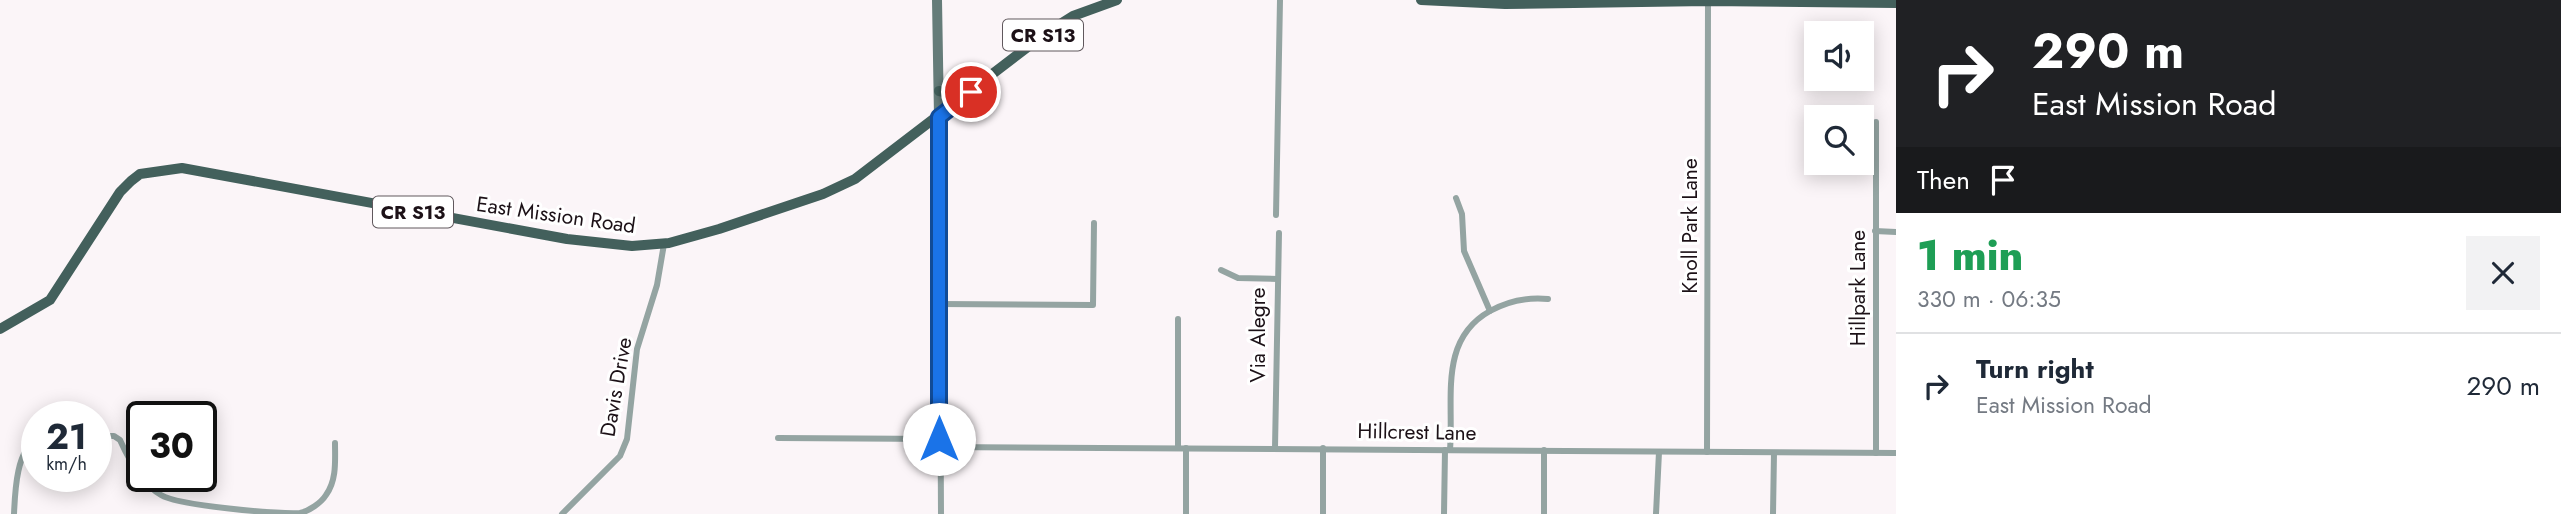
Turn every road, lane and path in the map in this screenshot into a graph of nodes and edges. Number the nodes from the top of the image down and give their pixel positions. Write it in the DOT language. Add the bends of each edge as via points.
graph roads {
  1 [pos="937,0"];
  2 [pos="1117,0"];
  3 [pos="1280,0"];
  4 [pos="1421,0"];
  5 [pos="1708,1"];
  6 [pos="1826,1"];
  7 [pos="1896,3"];
  8 [pos="939,91"];
  9 [pos="971,92"];
  10 [pos="939,117"];
  11 [pos="1876,122"];
  12 [pos="1456,198"];
  13 [pos="1276,215"];
  14 [pos="1094,223"];
  15 [pos="1875,232"];
  16 [pos="1896,232"];
  17 [pos="1279,233"];
  18 [pos="664,244"];
  19 [pos="1221,270"];
  20 [pos="1278,279"];
  21 [pos="1548,299"];
  22 [pos="939,304"];
  23 [pos="1490,311"];
  24 [pos="1178,319"];
  25 [pos="0,329"];
  26 [pos="112,436"];
  27 [pos="778,438"];
  28 [pos="939,439"];
  29 [pos="335,443"];
  30 [pos="938,447"];
  31 [pos="1178,447"];
  32 [pos="1186,448"];
  33 [pos="1275,448"];
  34 [pos="1324,448"];
  35 [pos="1447,450"];
  36 [pos="1544,450"];
  37 [pos="1659,452"];
  38 [pos="1707,452"];
  39 [pos="1774,453"];
  40 [pos="1876,453"];
  41 [pos="1896,453"];
  42 [pos="21,464"];
  43 [pos="14,514"];
  44 [pos="562,514"];
  45 [pos="941,514"];
  46 [pos="1186,514"];
  47 [pos="1323,514"];
  48 [pos="1444,514"];
  49 [pos="1544,514"];
  50 [pos="1656,514"];
  51 [pos="1773,514"];
  1 -- 8 [label="main road"];
  2 -- 9 [label="main road, East Mission Road / CR S13" via="1073,16 1046,33"];
  3 -- 13 [label="street"];
  4 -- 5 [label="main road" via="1505,4"];
  5 -- 6 [label="main road"];
  5 -- 38 [label="street, Knoll Park Lane"];
  6 -- 7 [label="main road"];
  8 -- 9 [label="main road"];
  8 -- 10 [label="main road"];
  9 -- 10 [label="main road, East Mission Road / CR S13"];
  10 -- 18 [label="main road, East Mission Road / CR S13" via="855,179 823,194"];
  10 -- 22 [label="street"];
  11 -- 15 [label="street, Hillpark Lane"];
  12 -- 23 [label="street" via="1462,214 1464,251"];
  14 -- 22 [label="street" via="1093,305"];
  15 -- 16 [label="street"];
  15 -- 40 [label="street, Hillpark Lane"];
  17 -- 20 [label="street"];
  18 -- 25 [label="main road, East Mission Road / CR S13" via="620,246 567,239 242,178 163,169 140,174 120,192 50,300"];
  18 -- 44 [label="street, Davis Drive" via="637,349 627,439 620,456"];
  19 -- 20 [label="street, Via Alegre" via="1238,278"];
  20 -- 33 [label="street, Via Alegre"];
  21 -- 23 [label="street" via="1529,298"];
  22 -- 28 [label="street"];
  23 -- 35 [label="street" via="1462,334 1453,358"];
  24 -- 31 [label="street"];
  26 -- 29 [label="street" via="120,440 146,485 162,496 184,504 277,513 302,512 326,497 335,471"];
  27 -- 28 [label="street"];
  28 -- 30 [label="street"];
  30 -- 31 [label="street, Hillcrest Lane"];
  30 -- 45 [label="street"];
  31 -- 32 [label="street, Hillcrest Lane"];
  32 -- 33 [label="street, Hillcrest Lane"];
  32 -- 46 [label="street"];
  33 -- 34 [label="street, Hillcrest Lane"];
  34 -- 35 [label="street, Hillcrest Lane"];
  34 -- 47 [label="street"];
  35 -- 36 [label="street, Hillcrest Lane"];
  35 -- 48 [label="street"];
  36 -- 37 [label="street, Hillcrest Lane"];
  36 -- 49 [label="street"];
  37 -- 38 [label="street, Hillcrest Lane"];
  37 -- 50 [label="street"];
  38 -- 39 [label="street, Hillcrest Lane"];
  39 -- 40 [label="street, Hillcrest Lane"];
  39 -- 51 [label="street"];
  40 -- 41 [label="street, Hillcrest Lane"];
  42 -- 43 [label="street"];
}
